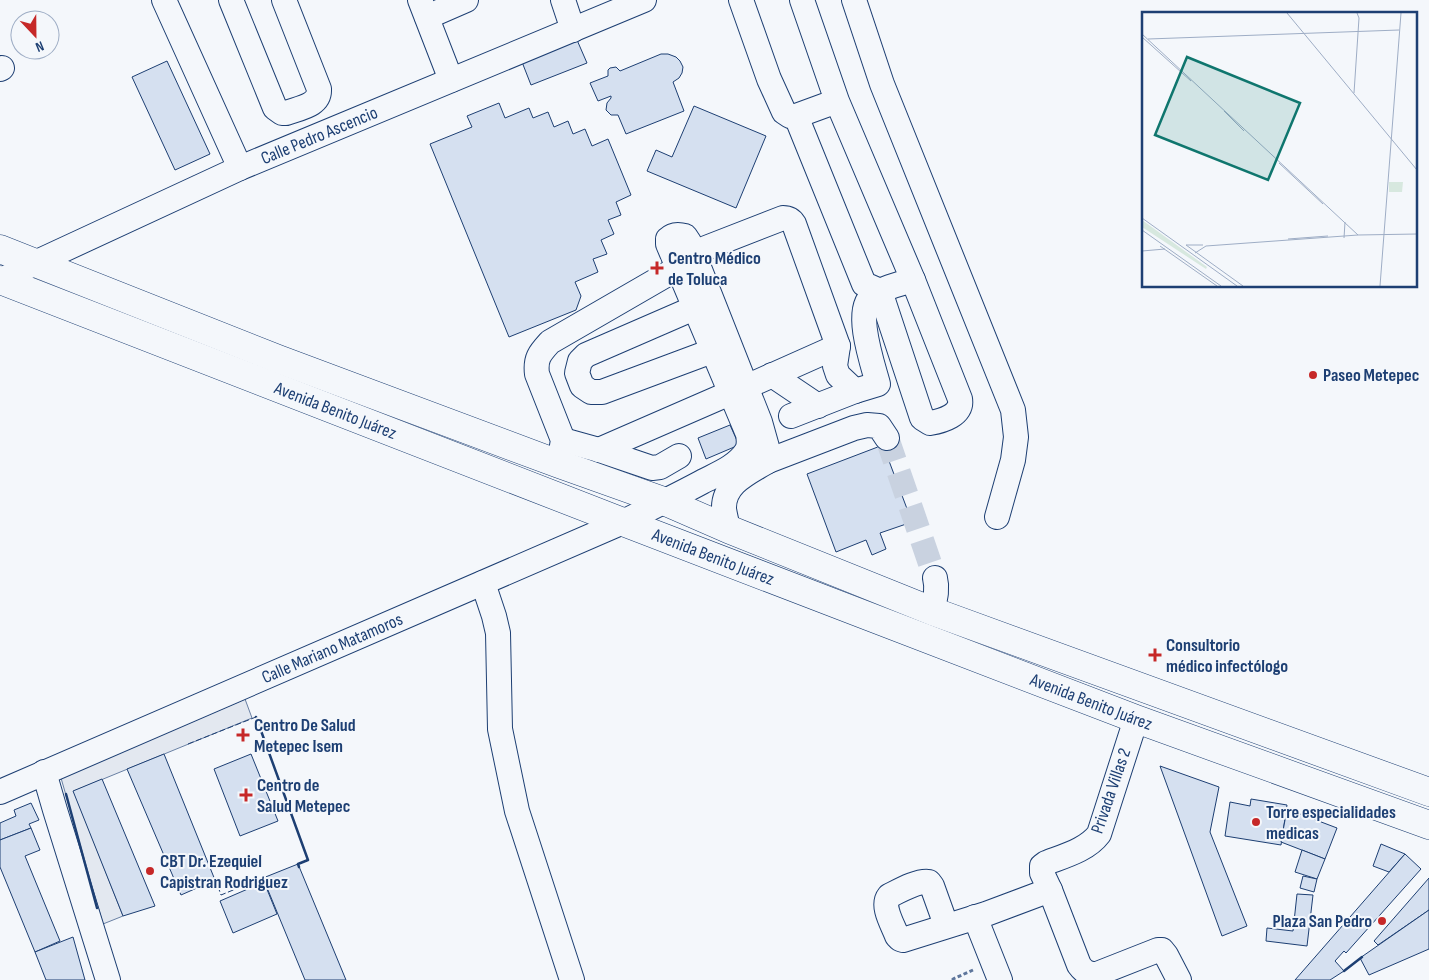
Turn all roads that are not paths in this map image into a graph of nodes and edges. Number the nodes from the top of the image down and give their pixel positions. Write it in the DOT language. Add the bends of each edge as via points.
graph roads {
  1 [pos="164,0"];
  2 [pos="231,0"];
  3 [pos="284,0"];
  4 [pos="466,0"];
  5 [pos="563,0"];
  6 [pos="644,0"];
  7 [pos="741,0"];
  8 [pos="802,0"];
  9 [pos="854,0"];
  10 [pos="424,8"];
  11 [pos="573,30"];
  12 [pos="451,80"];
  13 [pos="837,101"];
  14 [pos="301,108"];
  15 [pos="796,116"];
  16 [pos="314,138"];
  17 [pos="240,168"];
  18 [pos="0,249"];
  19 [pos="685,260"];
  20 [pos="35,263"];
  21 [pos="913,280"];
  22 [pos="0,281"];
  23 [pos="880,292"];
  24 [pos="703,304"];
  25 [pos="838,346"];
  26 [pos="721,347"];
  27 [pos="772,375"];
  28 [pos="878,384"];
  29 [pos="738,390"];
  30 [pos="855,391"];
  31 [pos="818,406"];
  32 [pos="791,416"];
  33 [pos="854,428"];
  34 [pos="887,438"];
  35 [pos="599,450"];
  36 [pos="561,452"];
  37 [pos="679,456"];
  38 [pos="768,461"];
  39 [pos="666,502"];
  40 [pos="997,517"];
  41 [pos="623,522"];
  42 [pos="728,529"];
  43 [pos="935,578"];
  44 [pos="483,583"];
  45 [pos="932,611"];
  46 [pos="1136,719"];
  47 [pos="44,772"];
  48 [pos="0,792"];
  49 [pos="1429,792"];
  50 [pos="1429,826"];
  51 [pos="1050,890"];
  52 [pos="975,917"];
  53 [pos="946,925"];
  54 [pos="1120,973"];
  55 [pos="108,980"];
  56 [pos="572,980"];
  57 [pos="1000,980"];
  58 [pos="1179,980"];
  1 -- 17 [label="street"];
  2 -- 14 [label="street" via="275,108 282,113"];
  3 -- 14 [label="street" via="319,89 317,100"];
  4 -- 10 [label="street"];
  5 -- 11 [label="street"];
  6 -- 11 [label="street, Calle Pedro Ascencio"];
  7 -- 15 [label="street" via="784,112"];
  8 -- 13 [label="street"];
  9 -- 40 [label="street" via="882,84 1013,410 1016,436 1013,460"];
  10 -- 12 [label="street"];
  11 -- 12 [label="street, Calle Pedro Ascencio"];
  12 -- 16 [label="street, Calle Pedro Ascencio"];
  13 -- 15 [label="street"];
  13 -- 21 [label="street"];
  14 -- 16 [label="street"];
  15 -- 23 [label="street" via="864,284"];
  16 -- 17 [label="street, Calle Pedro Ascencio"];
  17 -- 20 [label="street, Calle Pedro Ascencio"];
  18 -- 20 [label="main road, Avenida Benito Juárez"];
  19 -- 24 [label="street"];
  19 -- 25 [label="street" via="788,218 794,224"];
  19 -- 36 [label="street" via="550,342 540,353 536,362 537,374"];
  20 -- 22 [label="street, Calle Pedro Ascencio"];
  20 -- 36 [label="main road, Avenida Benito Juárez" via="278,358"];
  21 -- 23 [label="street"];
  21 -- 23 [label="street" via="961,405 956,414 935,422 922,418"];
  22 -- 41 [label="main road, Avenida Benito Juárez"];
  23 -- 28 [label="street" via="869,299 864,315"];
  24 -- 26 [label="street"];
  24 -- 26 [label="street" via="586,355 578,367 579,379 582,386 591,392 602,392"];
  25 -- 27 [label="street"];
  25 -- 30 [label="street" via="838,375"];
  26 -- 29 [label="street"];
  27 -- 29 [label="street"];
  27 -- 31 [label="street"];
  28 -- 30 [label="street"];
  28 -- 33 [label="street" via="875,402"];
  29 -- 35 [label="street"];
  29 -- 38 [label="street" via="764,436"];
  29 -- 39 [label="street, Calle Mariano Matamoros" via="748,434 748,450 729,467"];
  30 -- 31 [label="street"];
  31 -- 32 [label="street"];
  33 -- 34 [label="street" via="879,426"];
  33 -- 38 [label="street"];
  35 -- 36 [label="street"];
  35 -- 37 [label="street" via="652,468"];
  36 -- 39 [label="main road, Avenida Benito Juárez"];
  38 -- 42 [label="street" via="728,490 724,508"];
  39 -- 41 [label="street, Calle Mariano Matamoros"];
  39 -- 42 [label="main road, Avenida Benito Juárez"];
  41 -- 44 [label="street, Calle Mariano Matamoros"];
  41 -- 46 [label="main road, Avenida Benito Juárez"];
  42 -- 45 [label="main road, Avenida Benito Juárez"];
  43 -- 45 [label="street" via="937,585"];
  44 -- 47 [label="street, Calle Mariano Matamoros"];
  44 -- 56 [label="street" via="498,633 500,729 517,811"];
  45 -- 49 [label="main road, Avenida Benito Juárez"];
  46 -- 50 [label="main road, Avenida Benito Juárez"];
  46 -- 51 [label="street, Privada Villas 2" via="1099,834 1086,847 1042,866"];
  47 -- 48 [label="street, Calle Mariano Matamoros"];
  47 -- 55 [label="street"];
  51 -- 52 [label="street"];
  51 -- 54 [label="street, Privada Villas 2" via="1084,971 1089,974"];
  52 -- 53 [label="street"];
  52 -- 57 [label="street"];
  54 -- 58 [label="street, Privada Villas 2" via="1153,952 1162,950"];
}
